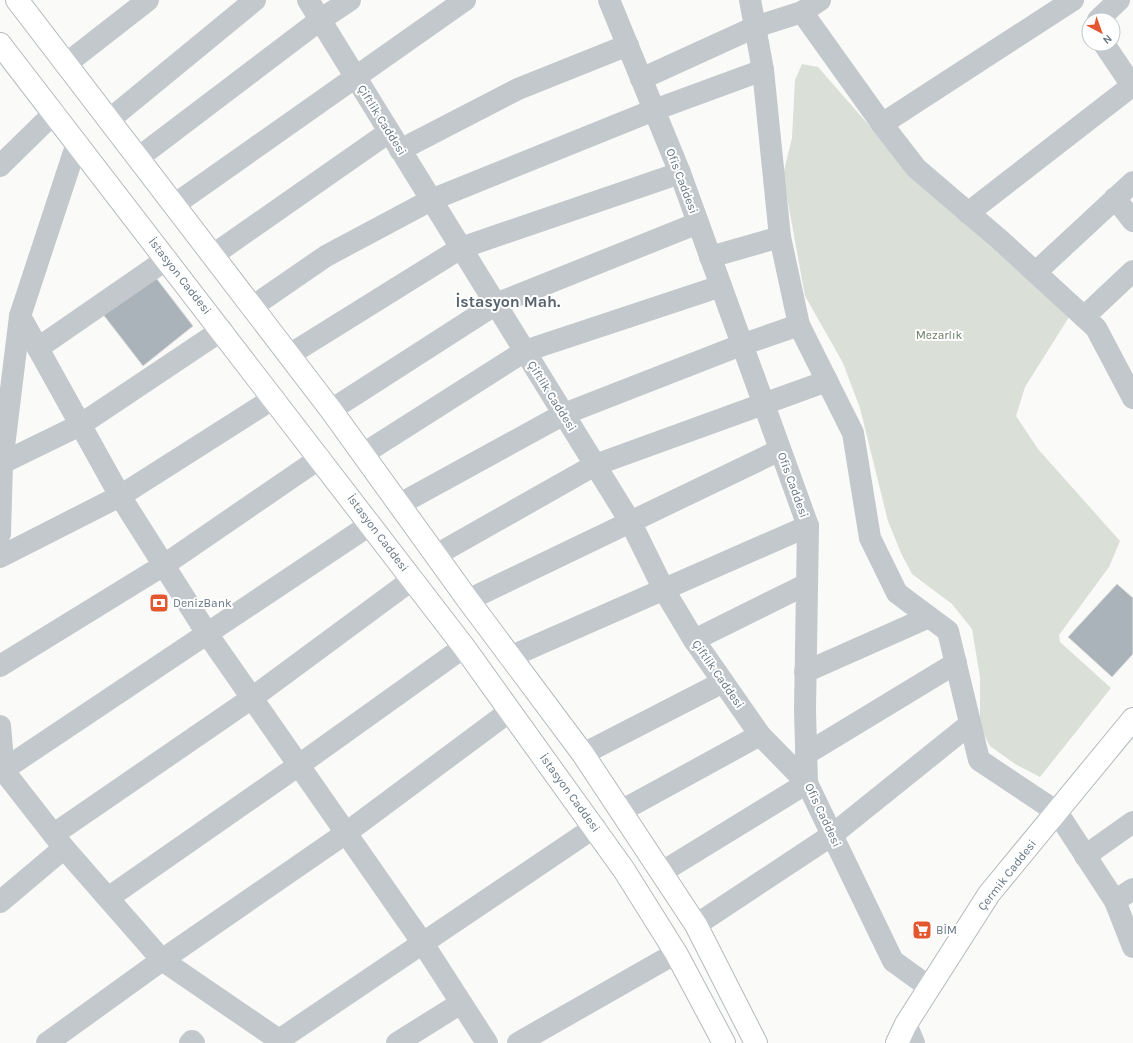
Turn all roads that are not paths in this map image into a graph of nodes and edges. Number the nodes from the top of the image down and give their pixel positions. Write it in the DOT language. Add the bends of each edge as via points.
graph roads {
  1 [pos="148,0"];
  2 [pos="255,0"];
  3 [pos="308,0"];
  4 [pos="350,0"];
  5 [pos="465,0"];
  6 [pos="609,0"];
  7 [pos="750,0"];
  8 [pos="820,0"];
  9 [pos="1073,0"];
  10 [pos="1119,0"];
  11 [pos="19,1"];
  12 [pos="802,12"];
  13 [pos="1082,12"];
  14 [pos="1106,12"];
  15 [pos="320,20"];
  16 [pos="755,27"];
  17 [pos="0,44"];
  18 [pos="628,46"];
  19 [pos="1110,52"];
  20 [pos="66,64"];
  21 [pos="763,70"];
  22 [pos="355,76"];
  23 [pos="641,79"];
  24 [pos="1133,86"];
  25 [pos="654,110"];
  26 [pos="54,113"];
  27 [pos="109,120"];
  28 [pos="882,124"];
  29 [pos="395,141"];
  30 [pos="77,142"];
  31 [pos="138,158"];
  32 [pos="0,166"];
  33 [pos="680,173"];
  34 [pos="1133,182"];
  35 [pos="1115,198"];
  36 [pos="431,200"];
  37 [pos="174,205"];
  38 [pos="968,213"];
  39 [pos="1133,221"];
  40 [pos="698,223"];
  41 [pos="780,237"];
  42 [pos="461,248"];
  43 [pos="213,255"];
  44 [pos="710,257"];
  45 [pos="167,259"];
  46 [pos="1133,271"];
  47 [pos="1036,272"];
  48 [pos="721,286"];
  49 [pos="496,304"];
  50 [pos="252,307"];
  51 [pos="20,316"];
  52 [pos="1084,317"];
  53 [pos="799,324"];
  54 [pos="222,330"];
  55 [pos="741,345"];
  56 [pos="38,348"];
  57 [pos="525,351"];
  58 [pos="289,354"];
  59 [pos="827,381"];
  60 [pos="274,398"];
  61 [pos="1133,398"];
  62 [pos="762,404"];
  63 [pos="331,410"];
  64 [pos="564,414"];
  65 [pos="80,425"];
  66 [pos="780,450"];
  67 [pos="363,454"];
  68 [pos="320,458"];
  69 [pos="1,462"];
  70 [pos="595,465"];
  71 [pos="120,496"];
  72 [pos="400,504"];
  73 [pos="631,523"];
  74 [pos="371,524"];
  75 [pos="808,526"];
  76 [pos="0,534"];
  77 [pos="436,555"];
  78 [pos="0,557"];
  79 [pos="164,565"];
  80 [pos="413,579"];
  81 [pos="807,584"];
  82 [pos="664,590"];
  83 [pos="468,600"];
  84 [pos="929,617"];
  85 [pos="208,635"];
  86 [pos="694,640"];
  87 [pos="464,647"];
  88 [pos="510,656"];
  89 [pos="956,663"];
  90 [pos="0,666"];
  91 [pos="805,672"];
  92 [pos="723,682"];
  93 [pos="252,698"];
  94 [pos="510,711"];
  95 [pos="1133,719"];
  96 [pos="970,724"];
  97 [pos="0,726"];
  98 [pos="760,735"];
  99 [pos="583,754"];
  100 [pos="806,754"];
  101 [pos="299,765"];
  102 [pos="1,770"];
  103 [pos="807,783"];
  104 [pos="622,811"];
  105 [pos="1057,812"];
  106 [pos="1133,822"];
  107 [pos="595,827"];
  108 [pos="346,833"];
  109 [pos="832,835"];
  110 [pos="59,841"];
  111 [pos="1085,856"];
  112 [pos="662,872"];
  113 [pos="1133,890"];
  114 [pos="108,898"];
  115 [pos="1115,901"];
  116 [pos="0,902"];
  117 [pos="696,925"];
  118 [pos="422,942"];
  119 [pos="1133,947"];
  120 [pos="676,953"];
  121 [pos="162,960"];
  122 [pos="930,987"];
  123 [pos="461,1003"];
  124 [pos="550,1036"];
  125 [pos="906,1037"];
  126 [pos="47,1043"];
  127 [pos="190,1043"];
  128 [pos="194,1043"];
  129 [pos="397,1043"];
  130 [pos="487,1043"];
  131 [pos="518,1043"];
  132 [pos="724,1043"];
  133 [pos="756,1043"];
  134 [pos="890,1043"];
  1 -- 20 [label="street"];
  2 -- 27 [label="street"];
  3 -- 15 [label="street, Çiftlik Caddesi"];
  4 -- 15 [label="street"];
  5 -- 22 [label="street"];
  6 -- 18 [label="street, Ofis Caddesi"];
  7 -- 16 [label="street"];
  8 -- 12 [label="street"];
  9 -- 13 [label="street"];
  9 -- 28 [label="street"];
  10 -- 14 [label="street"];
  11 -- 20 [label="main road"];
  12 -- 16 [label="street"];
  12 -- 28 [label="street"];
  15 -- 22 [label="street, Çiftlik Caddesi"];
  15 -- 31 [label="street"];
  16 -- 21 [label="street"];
  16 -- 23 [label="street"];
  17 -- 26 [label="main road, İstasyon Caddesi"];
  18 -- 23 [label="street, Ofis Caddesi"];
  18 -- 29 [label="street"];
  19 -- 24 [label="street"];
  20 -- 27 [label="main road"];
  21 -- 25 [label="street"];
  21 -- 41 [label="street"];
  22 -- 29 [label="street, Çiftlik Caddesi"];
  22 -- 37 [label="street"];
  23 -- 25 [label="street, Ofis Caddesi"];
  24 -- 38 [label="street"];
  25 -- 33 [label="street, Ofis Caddesi"];
  25 -- 36 [label="street"];
  26 -- 30 [label="main road, İstasyon Caddesi"];
  26 -- 32 [label="street"];
  27 -- 31 [label="main road"];
  28 -- 38 [label="street" via="916,168"];
  29 -- 36 [label="street, Çiftlik Caddesi"];
  29 -- 43 [label="street"];
  30 -- 45 [label="main road, İstasyon Caddesi"];
  30 -- 51 [label="street"];
  31 -- 37 [label="main road"];
  33 -- 40 [label="street, Ofis Caddesi"];
  33 -- 42 [label="street"];
  34 -- 35 [label="street"];
  35 -- 39 [label="street"];
  35 -- 47 [label="street"];
  36 -- 42 [label="street, Çiftlik Caddesi"];
  36 -- 50 [label="street" via="326,256"];
  37 -- 43 [label="main road"];
  38 -- 47 [label="street"];
  40 -- 44 [label="street, Ofis Caddesi"];
  40 -- 49 [label="street"];
  41 -- 44 [label="street"];
  41 -- 53 [label="street"];
  42 -- 49 [label="street, Çiftlik Caddesi"];
  42 -- 58 [label="street"];
  43 -- 50 [label="main road"];
  44 -- 48 [label="street, Ofis Caddesi"];
  45 -- 54 [label="main road, İstasyon Caddesi"];
  45 -- 56 [label="street"];
  46 -- 52 [label="street"];
  47 -- 52 [label="street"];
  48 -- 55 [label="street, Ofis Caddesi"];
  48 -- 57 [label="street"];
  49 -- 57 [label="street, Çiftlik Caddesi"];
  49 -- 63 [label="street"];
  50 -- 58 [label="main road"];
  51 -- 56 [label="street"];
  51 -- 69 [label="street"];
  52 -- 61 [label="street" via="1096,328"];
  53 -- 55 [label="street"];
  53 -- 59 [label="street"];
  54 -- 60 [label="main road, İstasyon Caddesi"];
  54 -- 65 [label="street"];
  55 -- 62 [label="street, Ofis Caddesi"];
  55 -- 64 [label="street"];
  56 -- 65 [label="street"];
  57 -- 64 [label="street, Çiftlik Caddesi"];
  57 -- 67 [label="street"];
  58 -- 63 [label="main road"];
  59 -- 62 [label="street"];
  59 -- 84 [label="street" via="853,433 870,538 897,593"];
  60 -- 68 [label="main road, İstasyon Caddesi"];
  60 -- 71 [label="street"];
  62 -- 66 [label="street, Ofis Caddesi"];
  62 -- 70 [label="street"];
  63 -- 67 [label="main road"];
  64 -- 70 [label="street, Çiftlik Caddesi"];
  64 -- 72 [label="street"];
  65 -- 69 [label="street"];
  65 -- 71 [label="street"];
  66 -- 73 [label="street"];
  66 -- 75 [label="street, Ofis Caddesi"];
  67 -- 72 [label="main road"];
  68 -- 74 [label="main road, İstasyon Caddesi"];
  68 -- 79 [label="street"];
  69 -- 76 [label="street"];
  70 -- 73 [label="street, Çiftlik Caddesi"];
  70 -- 77 [label="street"];
  71 -- 78 [label="street"];
  71 -- 79 [label="street"];
  72 -- 77 [label="main road"];
  73 -- 82 [label="street, Çiftlik Caddesi"];
  73 -- 83 [label="street"];
  74 -- 80 [label="main road, İstasyon Caddesi"];
  74 -- 85 [label="street"];
  75 -- 81 [label="street, Ofis Caddesi"];
  75 -- 82 [label="street"];
  77 -- 83 [label="main road"];
  79 -- 85 [label="street"];
  79 -- 90 [label="street"];
  80 -- 87 [label="main road, İstasyon Caddesi"];
  80 -- 93 [label="street"];
  81 -- 86 [label="street"];
  81 -- 91 [label="street, Ofis Caddesi"];
  82 -- 86 [label="street, Çiftlik Caddesi"];
  82 -- 88 [label="street"];
  83 -- 88 [label="main road"];
  84 -- 89 [label="street" via="948,631"];
  84 -- 91 [label="street"];
  85 -- 93 [label="street"];
  85 -- 102 [label="street"];
  86 -- 92 [label="street, Çiftlik Caddesi"];
  87 -- 94 [label="main road, İstasyon Caddesi"];
  87 -- 101 [label="street"];
  88 -- 99 [label="main road"];
  89 -- 96 [label="street"];
  89 -- 100 [label="street"];
  91 -- 100 [label="street, Ofis Caddesi"];
  92 -- 98 [label="street, Çiftlik Caddesi"];
  92 -- 99 [label="street"];
  93 -- 101 [label="street"];
  93 -- 110 [label="street"];
  94 -- 107 [label="main road, İstasyon Caddesi"];
  94 -- 108 [label="street"];
  95 -- 105 [label="main road, Çermik Caddesi"];
  96 -- 105 [label="street" via="979,760"];
  96 -- 109 [label="street"];
  97 -- 102 [label="street"];
  98 -- 103 [label="street, Çiftlik Caddesi"];
  98 -- 104 [label="street"];
  99 -- 104 [label="main road"];
  100 -- 103 [label="street, Ofis Caddesi"];
  101 -- 108 [label="street"];
  101 -- 114 [label="street"];
  102 -- 110 [label="street"];
  103 -- 109 [label="street, Ofis Caddesi"];
  103 -- 112 [label="street"];
  104 -- 112 [label="main road"];
  105 -- 111 [label="street"];
  105 -- 122 [label="main road, Çermik Caddesi" via="989,894"];
  106 -- 111 [label="street"];
  107 -- 118 [label="street"];
  107 -- 120 [label="main road, İstasyon Caddesi"];
  108 -- 118 [label="street"];
  108 -- 121 [label="street"];
  109 -- 117 [label="street"];
  109 -- 122 [label="street, Ofis Caddesi" via="893,961"];
  110 -- 114 [label="street"];
  110 -- 116 [label="street"];
  111 -- 115 [label="street"];
  112 -- 117 [label="main road"];
  113 -- 115 [label="street"];
  114 -- 121 [label="street"];
  115 -- 119 [label="street"];
  117 -- 133 [label="main road"];
  118 -- 121 [label="street" via="279,1040"];
  118 -- 123 [label="street"];
  120 -- 124 [label="street"];
  120 -- 132 [label="main road, İstasyon Caddesi"];
  121 -- 126 [label="street"];
  122 -- 125 [label="main road, Çermik Caddesi"];
  123 -- 129 [label="street"];
  123 -- 130 [label="street"];
  124 -- 131 [label="street"];
  125 -- 134 [label="main road, Çermik Caddesi"];
  127 -- 128 [label="street"];
}
